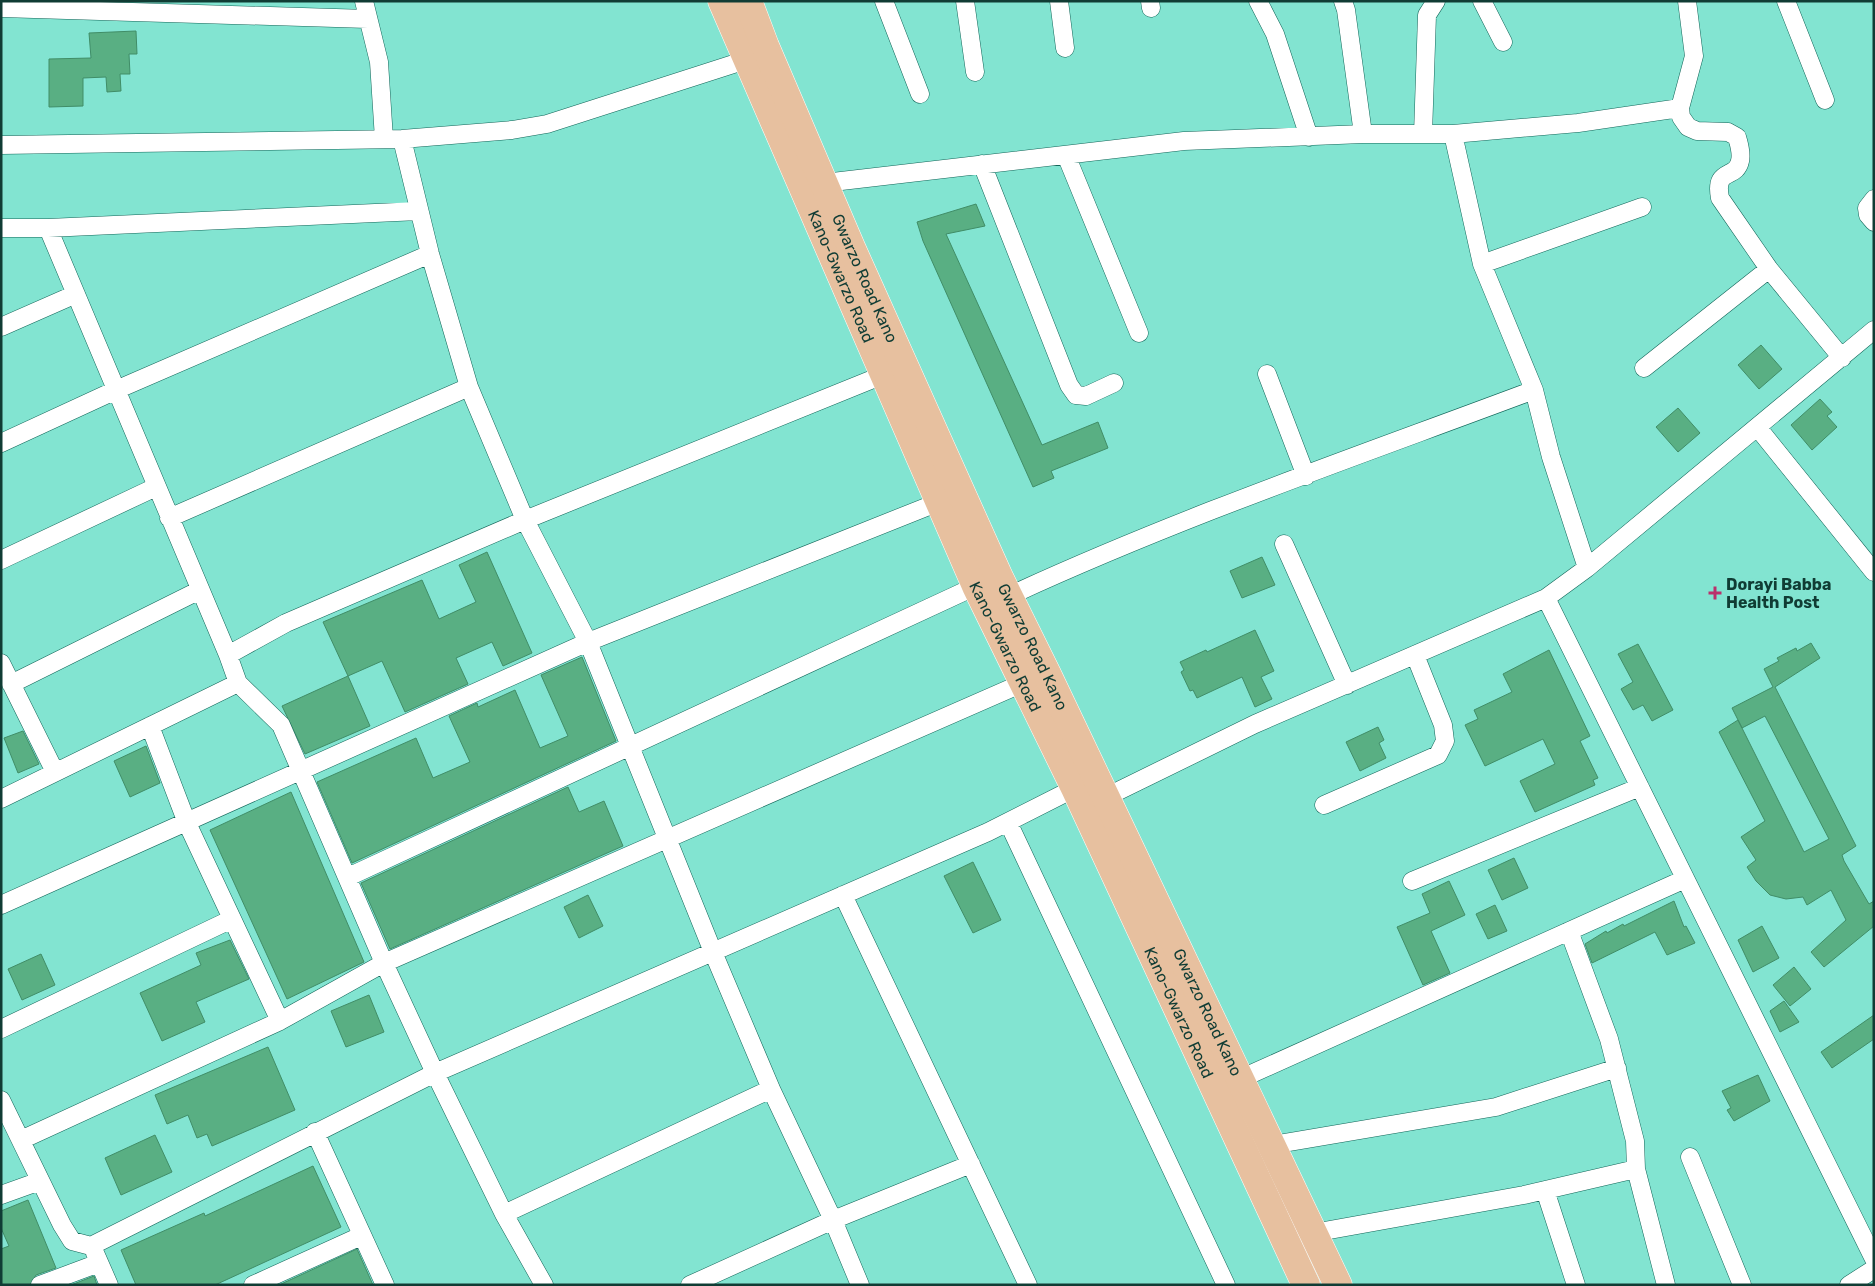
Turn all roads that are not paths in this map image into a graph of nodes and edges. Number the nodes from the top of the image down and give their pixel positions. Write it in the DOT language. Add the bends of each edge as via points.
graph roads {
  1 [pos="364,1"];
  2 [pos="722,1"];
  3 [pos="748,1"];
  4 [pos="884,1"];
  5 [pos="965,1"];
  6 [pos="1059,1"];
  7 [pos="1258,1"];
  8 [pos="1343,1"];
  9 [pos="1436,1"];
  10 [pos="1482,1"];
  11 [pos="1687,1"];
  12 [pos="1786,1"];
  13 [pos="1,8"];
  14 [pos="368,20"];
  15 [pos="1503,42"];
  16 [pos="1065,48"];
  17 [pos="746,60"];
  18 [pos="975,72"];
  19 [pos="920,94"];
  20 [pos="1825,100"];
  21 [pos="1680,108"];
  22 [pos="1363,134"];
  23 [pos="1423,134"];
  24 [pos="1453,134"];
  25 [pos="1309,137"];
  26 [pos="384,139"];
  27 [pos="402,139"];
  28 [pos="1,145"];
  29 [pos="1066,155"];
  30 [pos="982,164"];
  31 [pos="824,183"];
  32 [pos="1874,199"];
  33 [pos="1642,207"];
  34 [pos="419,210"];
  35 [pos="1874,222"];
  36 [pos="1,228"];
  37 [pos="48,228"];
  38 [pos="430,254"];
  39 [pos="1482,264"];
  40 [pos="1769,269"];
  41 [pos="76,294"];
  42 [pos="1,327"];
  43 [pos="1874,330"];
  44 [pos="1139,333"];
  45 [pos="1842,358"];
  46 [pos="1644,368"];
  47 [pos="1267,374"];
  48 [pos="883,375"];
  49 [pos="1114,383"];
  50 [pos="469,387"];
  51 [pos="116,390"];
  52 [pos="1534,390"];
  53 [pos="1758,428"];
  54 [pos="1,443"];
  55 [pos="1306,476"];
  56 [pos="156,487"];
  57 [pos="938,502"];
  58 [pos="169,518"];
  59 [pos="525,520"];
  60 [pos="1284,544"];
  61 [pos="1,560"];
  62 [pos="1587,568"];
  63 [pos="1874,572"];
  64 [pos="976,586"];
  65 [pos="200,590"];
  66 [pos="1009,596"];
  67 [pos="1546,598"];
  68 [pos="588,642"];
  69 [pos="228,655"];
  70 [pos="1415,655"];
  71 [pos="1,663"];
  72 [pos="1025,682"];
  73 [pos="238,683"];
  74 [pos="11,684"];
  75 [pos="1347,684"];
  76 [pos="150,726"];
  77 [pos="631,745"];
  78 [pos="302,771"];
  79 [pos="55,772"];
  80 [pos="1640,787"];
  81 [pos="1075,788"];
  82 [pos="1106,797"];
  83 [pos="1,799"];
  84 [pos="1324,805"];
  85 [pos="1008,822"];
  86 [pos="186,823"];
  87 [pos="669,839"];
  88 [pos="348,877"];
  89 [pos="1686,879"];
  90 [pos="1412,881"];
  91 [pos="843,895"];
  92 [pos="1,905"];
  93 [pos="232,919"];
  94 [pos="1569,931"];
  95 [pos="1157,933"];
  96 [pos="713,952"];
  97 [pos="384,963"];
  98 [pos="280,1021"];
  99 [pos="1,1029"];
  100 [pos="1617,1068"];
  101 [pos="435,1073"];
  102 [pos="1240,1079"];
  103 [pos="771,1089"];
  104 [pos="2,1101"];
  105 [pos="315,1132"];
  106 [pos="21,1140"];
  107 [pos="1272,1145"];
  108 [pos="1690,1157"];
  109 [pos="971,1164"];
  110 [pos="1636,1169"];
  111 [pos="40,1181"];
  112 [pos="1545,1190"];
  113 [pos="1,1195"];
  114 [pos="504,1214"];
  115 [pos="834,1220"];
  116 [pos="1314,1233"];
  117 [pos="362,1236"];
  118 [pos="91,1246"];
  119 [pos="1874,1259"];
  120 [pos="99,1263"];
  121 [pos="1874,1269"];
  122 [pos="1663,1284"];
  123 [pos="40,1285"];
  124 [pos="109,1285"];
  125 [pos="254,1285"];
  126 [pos="385,1285"];
  127 [pos="544,1285"];
  128 [pos="690,1285"];
  129 [pos="860,1285"];
  130 [pos="1028,1285"];
  131 [pos="1226,1285"];
  132 [pos="1306,1285"];
  133 [pos="1338,1285"];
  134 [pos="1576,1285"];
  135 [pos="1742,1285"];
  136 [pos="1849,1285"];
  1 -- 14 [label="street"];
  2 -- 17 [label="main road, Kano-Gwarzo Road"];
  3 -- 31 [label="main road, Gwarzo Road Kano"];
  4 -- 19 [label="street"];
  5 -- 18 [label="street"];
  6 -- 16 [label="street"];
  7 -- 25 [label="street" via="1275,34"];
  8 -- 22 [label="street"];
  9 -- 23 [label="street" via="1427,15"];
  10 -- 15 [label="street"];
  11 -- 21 [label="street" via="1694,56"];
  12 -- 20 [label="street"];
  13 -- 14 [label="street"];
  14 -- 26 [label="street" via="379,62"];
  17 -- 27 [label="street" via="532,128"];
  17 -- 48 [label="main road, Kano-Gwarzo Road"];
  21 -- 24 [label="street" via="1578,123"];
  21 -- 40 [label="street" via="1688,128 1728,132 1737,137 1740,162 1722,178 1718,186 1720,198"];
  22 -- 23 [label="street"];
  22 -- 25 [label="street"];
  23 -- 24 [label="street"];
  24 -- 39 [label="street"];
  25 -- 29 [label="street" via="1184,141"];
  26 -- 27 [label="street"];
  26 -- 28 [label="street"];
  27 -- 34 [label="street"];
  29 -- 30 [label="street"];
  29 -- 44 [label="street"];
  30 -- 31 [label="street"];
  30 -- 49 [label="street" via="1069,385 1076,395 1086,396"];
  31 -- 66 [label="main road, Gwarzo Road Kano"];
  32 -- 35 [label="street" via="1867,208"];
  33 -- 39 [label="street"];
  34 -- 37 [label="street"];
  34 -- 38 [label="street"];
  36 -- 37 [label="street"];
  37 -- 41 [label="street"];
  38 -- 50 [label="street"];
  38 -- 51 [label="street"];
  39 -- 52 [label="street"];
  40 -- 45 [label="street"];
  40 -- 46 [label="street"];
  41 -- 42 [label="street"];
  41 -- 51 [label="street"];
  43 -- 45 [label="street"];
  45 -- 53 [label="street"];
  47 -- 55 [label="street"];
  48 -- 57 [label="main road, Kano-Gwarzo Road"];
  48 -- 59 [label="street"];
  50 -- 58 [label="street"];
  50 -- 59 [label="street"];
  51 -- 54 [label="street"];
  51 -- 56 [label="street"];
  52 -- 55 [label="street"];
  52 -- 62 [label="street" via="1551,457"];
  53 -- 62 [label="street"];
  53 -- 63 [label="street"];
  55 -- 66 [label="street" via="1082,562"];
  56 -- 58 [label="street"];
  56 -- 61 [label="street"];
  57 -- 64 [label="main road, Kano-Gwarzo Road"];
  57 -- 68 [label="street"];
  58 -- 65 [label="street"];
  59 -- 68 [label="street"];
  59 -- 69 [label="street" via="286,623"];
  60 -- 75 [label="street"];
  62 -- 67 [label="street"];
  64 -- 72 [label="main road, Kano-Gwarzo Road"];
  64 -- 77 [label="street"];
  65 -- 69 [label="street"];
  65 -- 74 [label="street"];
  66 -- 82 [label="main road, Gwarzo Road Kano"];
  67 -- 70 [label="street"];
  67 -- 80 [label="street"];
  68 -- 77 [label="street"];
  68 -- 78 [label="street"];
  69 -- 73 [label="street"];
  70 -- 75 [label="street"];
  70 -- 84 [label="street" via="1443,725 1445,741 1438,755"];
  71 -- 74 [label="street"];
  72 -- 81 [label="main road, Kano-Gwarzo Road"];
  72 -- 87 [label="street"];
  73 -- 76 [label="street"];
  73 -- 78 [label="street" via="281,725"];
  74 -- 79 [label="street"];
  75 -- 82 [label="street"];
  76 -- 79 [label="street"];
  76 -- 86 [label="street"];
  77 -- 87 [label="street"];
  77 -- 88 [label="street"];
  78 -- 86 [label="street"];
  78 -- 88 [label="street"];
  79 -- 83 [label="street"];
  80 -- 89 [label="street"];
  80 -- 90 [label="street"];
  81 -- 85 [label="street"];
  81 -- 95 [label="main road, Kano-Gwarzo Road"];
  82 -- 95 [label="main road, Gwarzo Road Kano"];
  85 -- 91 [label="street"];
  85 -- 131 [label="street"];
  86 -- 92 [label="street"];
  86 -- 93 [label="street"];
  87 -- 96 [label="street"];
  87 -- 97 [label="street"];
  88 -- 97 [label="street"];
  89 -- 94 [label="street"];
  89 -- 119 [label="street"];
  91 -- 96 [label="street"];
  91 -- 109 [label="street"];
  93 -- 98 [label="street"];
  93 -- 99 [label="street"];
  94 -- 100 [label="street"];
  94 -- 102 [label="street"];
  95 -- 102 [label="main road, Gwarzo Road Kano"];
  95 -- 132 [label="main road, Kano-Gwarzo Road"];
  96 -- 101 [label="street"];
  96 -- 103 [label="street"];
  97 -- 98 [label="street"];
  97 -- 101 [label="street"];
  98 -- 106 [label="street"];
  100 -- 107 [label="street" via="1496,1107"];
  100 -- 110 [label="street" via="1636,1141"];
  101 -- 105 [label="street"];
  101 -- 114 [label="street"];
  102 -- 107 [label="main road, Gwarzo Road Kano"];
  103 -- 114 [label="street"];
  103 -- 115 [label="street"];
  104 -- 106 [label="street"];
  105 -- 117 [label="street"];
  105 -- 118 [label="street"];
  106 -- 111 [label="street"];
  107 -- 116 [label="main road, Gwarzo Road Kano"];
  108 -- 135 [label="street"];
  109 -- 115 [label="street"];
  109 -- 130 [label="street"];
  110 -- 112 [label="street"];
  110 -- 122 [label="street"];
  111 -- 113 [label="street"];
  111 -- 118 [label="street" via="72,1241"];
  112 -- 116 [label="street"];
  112 -- 134 [label="street"];
  114 -- 127 [label="street"];
  115 -- 128 [label="street"];
  115 -- 129 [label="street"];
  116 -- 133 [label="main road, Gwarzo Road Kano"];
  117 -- 125 [label="street"];
  117 -- 126 [label="street"];
  118 -- 120 [label="street"];
  120 -- 123 [label="street"];
  120 -- 124 [label="street"];
  121 -- 136 [label="street"];
}
